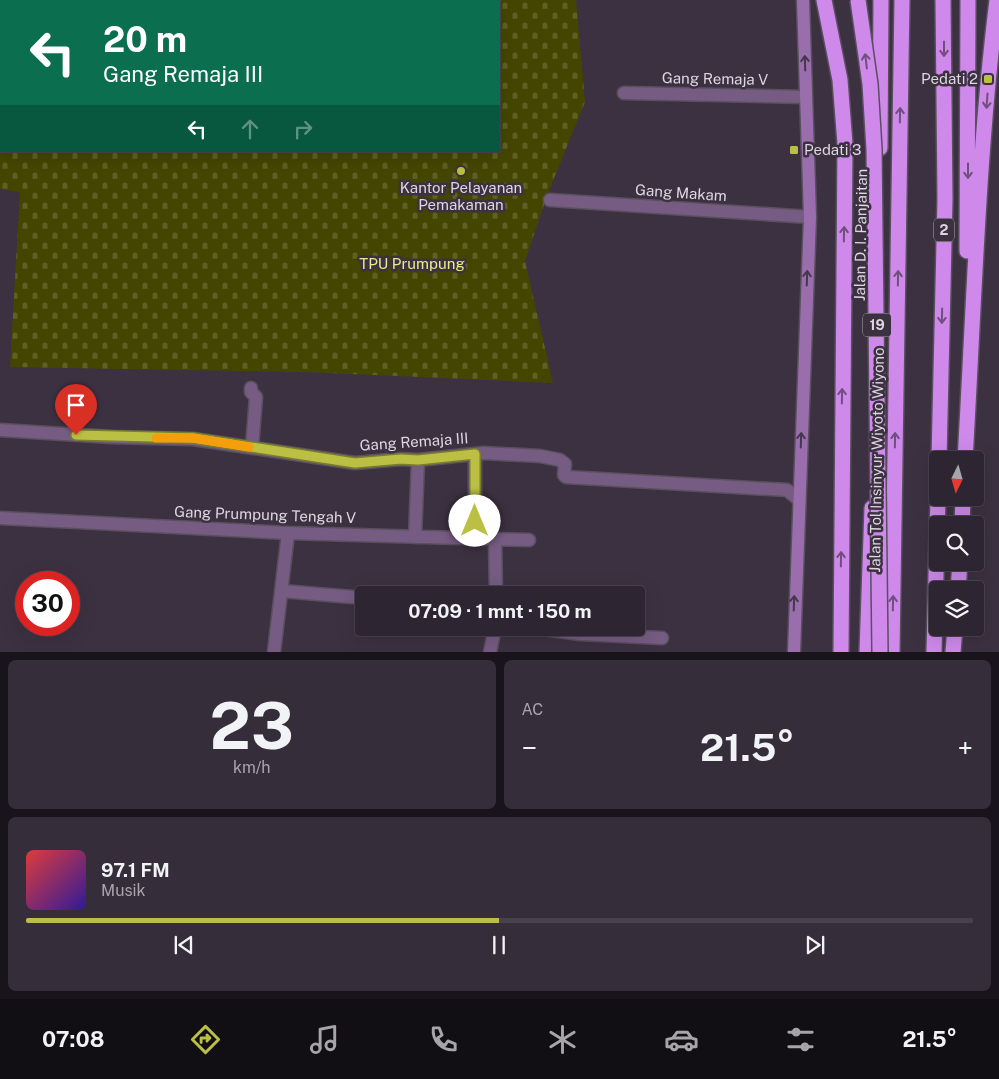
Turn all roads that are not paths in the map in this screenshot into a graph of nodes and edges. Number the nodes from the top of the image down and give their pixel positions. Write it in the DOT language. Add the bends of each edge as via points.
graph roads {
  1 [pos="803,0"];
  2 [pos="824,0"];
  3 [pos="858,0"];
  4 [pos="881,0"];
  5 [pos="902,0"];
  6 [pos="943,0"];
  7 [pos="968,0"];
  8 [pos="997,0"];
  9 [pos="624,93"];
  10 [pos="806,97"];
  11 [pos="550,200"];
  12 [pos="810,217"];
  13 [pos="251,388"];
  14 [pos="0,430"];
  15 [pos="252,447"];
  16 [pos="939,451"];
  17 [pos="961,451"];
  18 [pos="966,451"];
  19 [pos="475,454"];
  20 [pos="418,460"];
  21 [pos="799,478"];
  22 [pos="787,490"];
  23 [pos="798,499"];
  24 [pos="938,506"];
  25 [pos="0,518"];
  26 [pos="288,533"];
  27 [pos="415,537"];
  28 [pos="475,538"];
  29 [pos="495,539"];
  30 [pos="529,540"];
  31 [pos="496,586"];
  32 [pos="282,591"];
  33 [pos="355,597"];
  34 [pos="493,636"];
  35 [pos="621,636"];
  36 [pos="955,636"];
  37 [pos="662,638"];
  38 [pos="274,652"];
  39 [pos="490,652"];
  40 [pos="794,652"];
  41 [pos="841,652"];
  42 [pos="867,652"];
  43 [pos="880,652"];
  44 [pos="892,652"];
  45 [pos="934,652"];
  46 [pos="954,652"];
  10 -- 1 [label="street, one-way"];
  41 -- 2 [label="highway, one-way" via="845,144 840,80"];
  43 -- 3 [label="highway, 19, one-way, bridge" via="874,149 870,84"];
  4 -- 42 [label="highway, Jalan D. I. Panjaitan" via="880,221"];
  44 -- 5 [label="highway, Jalan Tol Insinyur Wiyoto Wiyono, one-way"];
  6 -- 16 [label="highway, 2, one-way" via="945,199"];
  7 -- 17 [label="highway, one-way" via="968,232"];
  8 -- 18 [label="highway, one-way" via="981,176"];
  9 -- 10 [label="street, Gang Remaja V"];
  10 -- 12 [label="street"];
  11 -- 12 [label="street, Gang Makam"];
  21 -- 12 [label="street, one-way"];
  13 -- 15 [label="street" via="256,397"];
  14 -- 15 [label="street, Gang Remaja III" via="193,438"];
  15 -- 20 [label="street, Gang Remaja III" via="355,463"];
  19 -- 20 [label="street, Gang Remaja III"];
  19 -- 22 [label="street, Gang Remaja III" via="540,456 560,460 565,464 566,476"];
  19 -- 28 [label="street"];
  20 -- 27 [label="street"];
  21 -- 22 [label="street"];
  21 -- 23 [label="street"];
  22 -- 23 [label="street"];
  40 -- 23 [label="street, one-way"];
  24 -- 45 [label="highway"];
  25 -- 26 [label="street, Gang Prumpung Tengah V"];
  26 -- 27 [label="street, Gang Prumpung Tengah V"];
  26 -- 32 [label="street"];
  27 -- 28 [label="street, Gang Prumpung Tengah V"];
  28 -- 29 [label="street, Gang Prumpung Tengah V"];
  29 -- 30 [label="street, Gang Prumpung Tengah V"];
  29 -- 31 [label="street"];
  32 -- 33 [label="street"];
  32 -- 38 [label="street"];
  34 -- 39 [label="street"];
  35 -- 37 [label="street"];
  36 -- 46 [label="highway"];
}
